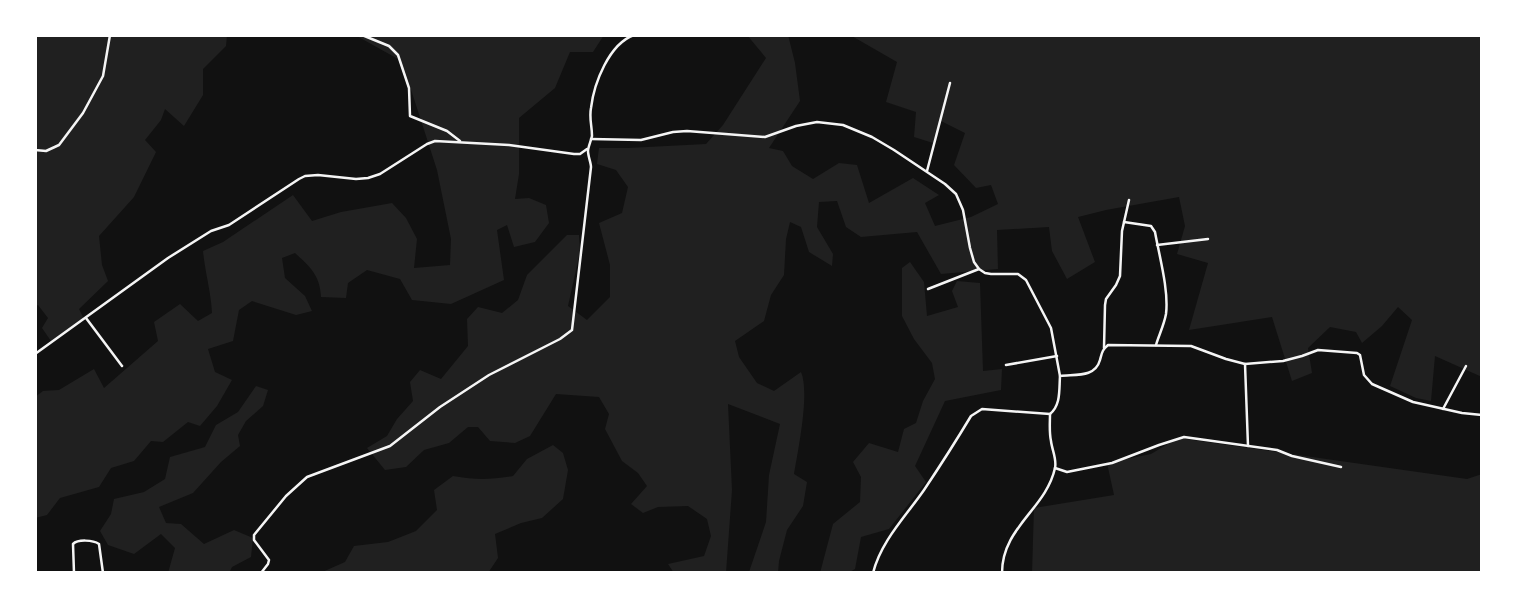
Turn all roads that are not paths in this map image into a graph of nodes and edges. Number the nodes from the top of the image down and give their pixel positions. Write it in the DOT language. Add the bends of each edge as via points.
graph roads {
  1 [pos="110,35"];
  2 [pos="362,35"];
  3 [pos="634,35"];
  4 [pos="950,83"];
  5 [pos="591,139"];
  6 [pos="460,141"];
  7 [pos="587,149"];
  8 [pos="35,150"];
  9 [pos="926,172"];
  10 [pos="1129,200"];
  11 [pos="1125,222"];
  12 [pos="1208,239"];
  13 [pos="1157,245"];
  14 [pos="979,269"];
  15 [pos="928,289"];
  16 [pos="85,317"];
  17 [pos="1156,345"];
  18 [pos="1104,348"];
  19 [pos="35,354"];
  20 [pos="1056,356"];
  21 [pos="1245,364"];
  22 [pos="1006,365"];
  23 [pos="122,366"];
  24 [pos="1466,366"];
  25 [pos="1059,376"];
  26 [pos="1443,409"];
  27 [pos="1049,414"];
  28 [pos="1482,415"];
  29 [pos="1248,446"];
  30 [pos="1341,467"];
  31 [pos="1055,468"];
  32 [pos="74,573"];
  33 [pos="103,573"];
  34 [pos="261,573"];
  35 [pos="873,573"];
  36 [pos="1002,573"];
  1 -- 8 [label="street" via="103,76 83,113 60,145"];
  2 -- 6 [label="street" via="398,55 409,88 410,116"];
  3 -- 5 [label="street" via="617,47 604,68 590,109"];
  4 -- 9 [label="street"];
  5 -- 7 [label="street"];
  5 -- 9 [label="street" via="641,140 687,131 765,137 807,123 828,122 872,137"];
  6 -- 7 [label="street" via="573,154"];
  6 -- 16 [label="street" via="431,142 368,178 305,176 168,258"];
  7 -- 34 [label="street" via="592,167 572,330 489,375 390,446 300,482 254,535 268,560"];
  9 -- 14 [label="street" via="959,200"];
  10 -- 11 [label="street"];
  11 -- 13 [label="street" via="1151,226"];
  11 -- 18 [label="street" via="1120,276 1105,305"];
  12 -- 13 [label="street"];
  13 -- 17 [label="street" via="1166,306"];
  14 -- 15 [label="street"];
  14 -- 20 [label="street" via="1018,274 1026,280 1049,323"];
  16 -- 19 [label="street"];
  16 -- 23 [label="street"];
  17 -- 18 [label="street"];
  17 -- 21 [label="street" via="1191,346"];
  18 -- 25 [label="street" via="1094,371"];
  20 -- 22 [label="street"];
  20 -- 25 [label="street"];
  21 -- 26 [label="street" via="1283,361 1318,350 1357,353 1372,384"];
  21 -- 29 [label="street"];
  24 -- 26 [label="street"];
  25 -- 27 [label="street" via="1058,404"];
  26 -- 28 [label="street"];
  27 -- 31 [label="street"];
  27 -- 35 [label="street" via="976,411 900,522"];
  29 -- 30 [label="street"];
  29 -- 31 [label="street" via="1181,438 1112,463 1067,472"];
  31 -- 36 [label="street" via="1043,497 1012,535"];
  32 -- 33 [label="street" via="74,544 78,541 99,544"];
}
